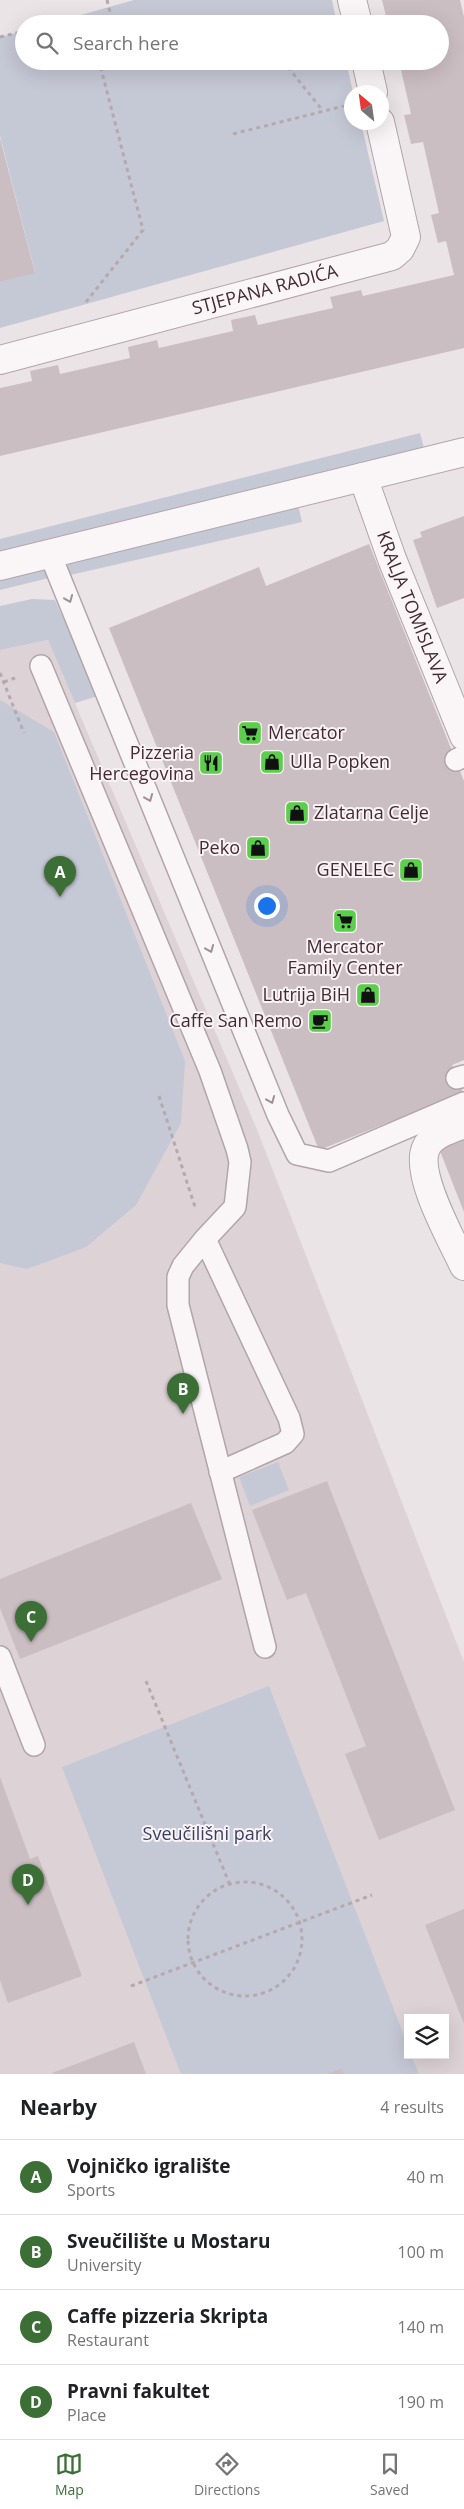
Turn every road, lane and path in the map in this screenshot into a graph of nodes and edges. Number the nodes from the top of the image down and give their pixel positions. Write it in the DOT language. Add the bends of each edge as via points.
graph roads {
  1 [pos="107,0"];
  2 [pos="352,0"];
  3 [pos="111,15"];
  4 [pos="356,15"];
  5 [pos="15,33"];
  6 [pos="0,37"];
  7 [pos="101,70"];
  8 [pos="290,70"];
  9 [pos="368,70"];
  10 [pos="371,85"];
  11 [pos="344,107"];
  12 [pos="323,112"];
  13 [pos="382,130"];
  14 [pos="233,134"];
  15 [pos="91,336"];
  16 [pos="0,360"];
  17 [pos="464,452"];
  18 [pos="364,477"];
  19 [pos="50,554"];
  20 [pos="0,566"];
  21 [pos="42,666"];
  22 [pos="0,673"];
  23 [pos="24,733"];
  24 [pos="461,751"];
  25 [pos="159,1096"];
  26 [pos="464,1103"];
  27 [pos="464,1124"];
  28 [pos="205,1238"];
  29 [pos="464,1266"];
  30 [pos="220,1472"];
  31 [pos="265,1647"];
  32 [pos="0,1657"];
  33 [pos="146,1681"];
  34 [pos="34,1744"];
  35 [pos="230,1885"];
  36 [pos="372,1895"];
  37 [pos="300,1921"];
  38 [pos="192,1961"];
  39 [pos="131,1986"];
  1 -- 3 [label="path"];
  2 -- 4 [label="street"];
  5 -- 6 [label="path"];
  7 -- 15 [label="path" via="143,230 84,304"];
  8 -- 12 [label="path"];
  9 -- 10 [label="street"];
  11 -- 12 [label="path"];
  12 -- 14 [label="path"];
  13 -- 15 [label="street, STJEPANA RADIĆA" via="406,237 392,256"];
  15 -- 16 [label="street, STJEPANA RADIĆA"];
  17 -- 18 [label="street"];
  18 -- 19 [label="street"];
  18 -- 24 [label="street, KRALJA TOMISLAVA"];
  19 -- 20 [label="street"];
  19 -- 26 [label="lane, one-way" via="278,1115 297,1154 329,1161"];
  21 -- 28 [label="lane" via="234,1134 240,1162 235,1207"];
  22 -- 23 [label="path"];
  25 -- 28 [label="path"];
  27 -- 29 [label="street" via="447,1130 430,1142 425,1149 424,1164 435,1201"];
  28 -- 30 [label="lane" via="178,1277 178,1305"];
  28 -- 30 [label="lane" via="289,1418 293,1434 285,1443"];
  30 -- 31 [label="lane"];
  32 -- 34 [label="lane"];
  33 -- 35 [label="path"];
  35 -- 37 [label="path" via="238,1882 264,1885 286,1898"];
  35 -- 38 [label="path" via="213,1891 195,1910 187,1935"];
  36 -- 37 [label="path"];
  37 -- 38 [label="path"];
  37 -- 38 [label="path" via="303,1946 294,1970 277,1988 253,1997 228,1994 206,1982"];
  38 -- 39 [label="path"];
}
